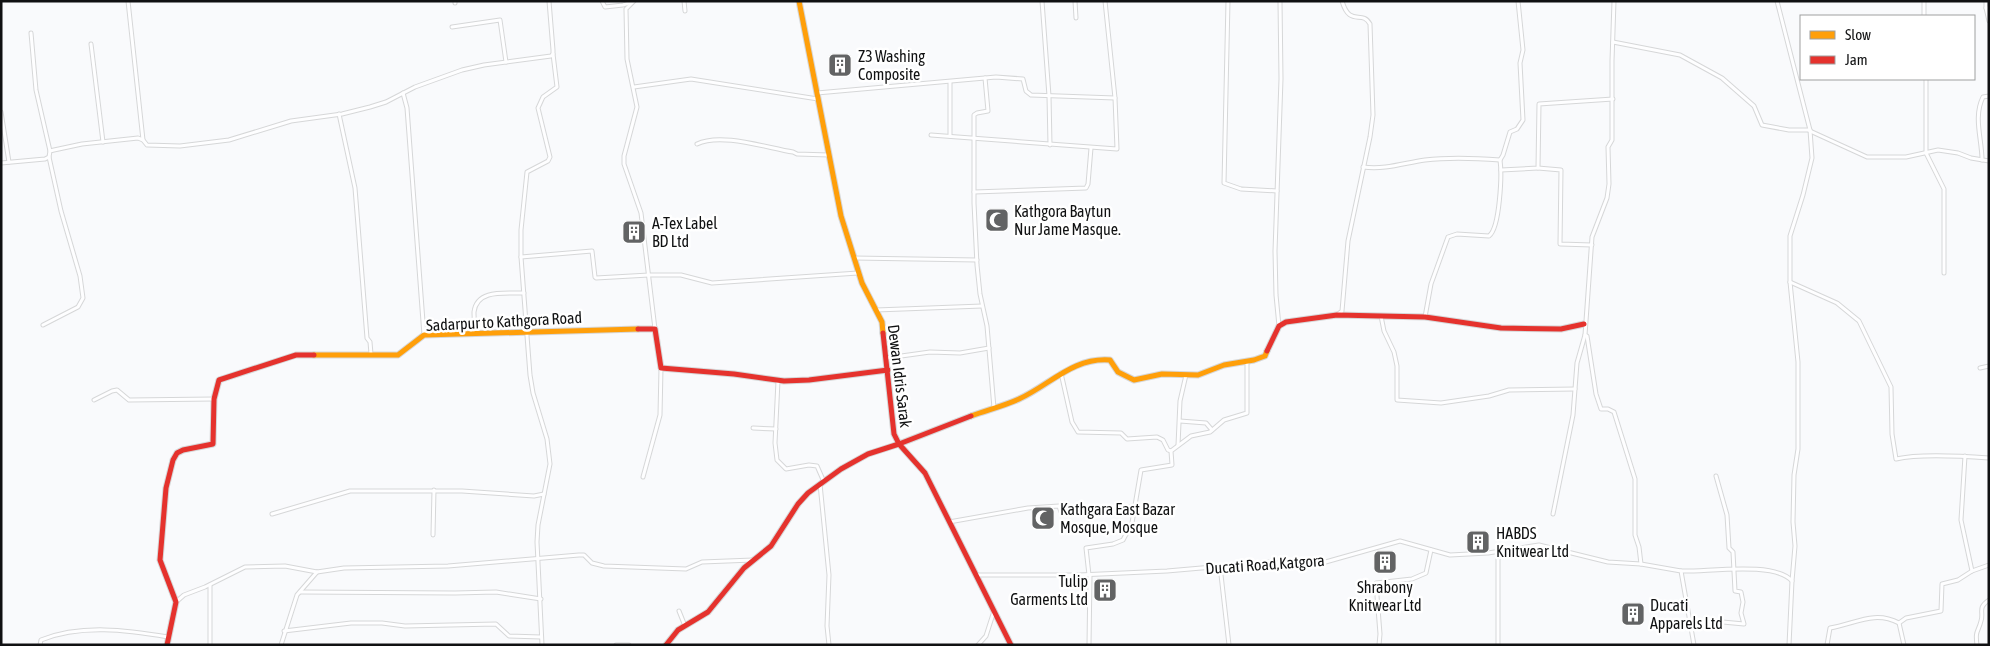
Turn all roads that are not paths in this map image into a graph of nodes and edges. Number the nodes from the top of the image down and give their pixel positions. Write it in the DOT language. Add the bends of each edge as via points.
graph roads {
  1 [pos="128,1"];
  2 [pos="549,1"];
  3 [pos="602,1"];
  4 [pos="634,1"];
  5 [pos="684,1"];
  6 [pos="799,1"];
  7 [pos="1042,1"];
  8 [pos="1075,1"];
  9 [pos="1105,1"];
  10 [pos="1228,1"];
  11 [pos="1280,1"];
  12 [pos="1342,1"];
  13 [pos="1518,1"];
  14 [pos="1614,1"];
  15 [pos="1777,1"];
  16 [pos="1924,1"];
  17 [pos="1986,1"];
  18 [pos="622,5"];
  19 [pos="1988,8"];
  20 [pos="626,9"];
  21 [pos="686,11"];
  22 [pos="1924,15"];
  23 [pos="1076,18"];
  24 [pos="1989,22"];
  25 [pos="452,27"];
  26 [pos="31,33"];
  27 [pos="1613,42"];
  28 [pos="91,44"];
  29 [pos="553,54"];
  30 [pos="506,62"];
  31 [pos="985,78"];
  32 [pos="1926,80"];
  33 [pos="950,82"];
  34 [pos="634,87"];
  35 [pos="403,93"];
  36 [pos="817,96"];
  37 [pos="1049,96"];
  38 [pos="1989,96"];
  39 [pos="1115,98"];
  40 [pos="1612,99"];
  41 [pos="1,112"];
  42 [pos="339,114"];
  43 [pos="1810,131"];
  44 [pos="931,135"];
  45 [pos="950,136"];
  46 [pos="974,138"];
  47 [pos="143,140"];
  48 [pos="103,142"];
  49 [pos="697,144"];
  50 [pos="1050,145"];
  51 [pos="1091,148"];
  52 [pos="50,152"];
  53 [pos="1926,153"];
  54 [pos="829,155"];
  55 [pos="49,157"];
  56 [pos="1500,160"];
  57 [pos="1982,160"];
  58 [pos="1989,161"];
  59 [pos="1,162"];
  60 [pos="10,162"];
  61 [pos="1363,167"];
  62 [pos="1538,168"];
  63 [pos="1501,170"];
  64 [pos="1277,191"];
  65 [pos="974,192"];
  66 [pos="1592,245"];
  67 [pos="521,257"];
  68 [pos="853,258"];
  69 [pos="977,260"];
  70 [pos="858,273"];
  71 [pos="1944,273"];
  72 [pos="649,274"];
  73 [pos="1790,282"];
  74 [pos="524,292"];
  75 [pos="982,306"];
  76 [pos="876,310"];
  77 [pos="1337,315"];
  78 [pos="1381,316"];
  79 [pos="1425,318"];
  80 [pos="1584,324"];
  81 [pos="43,325"];
  82 [pos="1280,326"];
  83 [pos="654,329"];
  84 [pos="526,331"];
  85 [pos="475,333"];
  86 [pos="424,335"];
  87 [pos="1585,335"];
  88 [pos="989,348"];
  89 [pos="371,354"];
  90 [pos="887,358"];
  91 [pos="1247,361"];
  92 [pos="1989,366"];
  93 [pos="662,368"];
  94 [pos="1980,368"];
  95 [pos="888,370"];
  96 [pos="1061,373"];
  97 [pos="1186,375"];
  98 [pos="778,381"];
  99 [pos="1575,389"];
  100 [pos="214,399"];
  101 [pos="94,400"];
  102 [pos="994,408"];
  103 [pos="1180,421"];
  104 [pos="753,428"];
  105 [pos="776,429"];
  106 [pos="1212,430"];
  107 [pos="899,444"];
  108 [pos="1178,445"];
  109 [pos="1171,451"];
  110 [pos="1965,456"];
  111 [pos="1989,458"];
  112 [pos="1716,476"];
  113 [pos="643,477"];
  114 [pos="822,483"];
  115 [pos="434,490"];
  116 [pos="544,494"];
  117 [pos="1134,506"];
  118 [pos="272,514"];
  119 [pos="1552,514"];
  120 [pos="949,522"];
  121 [pos="433,535"];
  122 [pos="1430,550"];
  123 [pos="1498,551"];
  124 [pos="538,558"];
  125 [pos="756,559"];
  126 [pos="1640,564"];
  127 [pos="1989,565"];
  128 [pos="1220,566"];
  129 [pos="1735,568"];
  130 [pos="1681,571"];
  131 [pos="1972,571"];
  132 [pos="317,572"];
  133 [pos="976,575"];
  134 [pos="1089,575"];
  135 [pos="1792,581"];
  136 [pos="210,585"];
  137 [pos="300,592"];
  138 [pos="541,599"];
  139 [pos="1989,600"];
  140 [pos="176,602"];
  141 [pos="679,611"];
  142 [pos="994,611"];
  143 [pos="1899,623"];
  144 [pos="685,626"];
  145 [pos="1690,626"];
  146 [pos="284,631"];
  147 [pos="168,637"];
  148 [pos="541,637"];
  149 [pos="40,645"];
  150 [pos="167,645"];
  151 [pos="210,645"];
  152 [pos="281,645"];
  153 [pos="542,645"];
  154 [pos="616,645"];
  155 [pos="629,645"];
  156 [pos="666,645"];
  157 [pos="829,645"];
  158 [pos="978,645"];
  159 [pos="1011,645"];
  160 [pos="1089,645"];
  161 [pos="1229,645"];
  162 [pos="1379,645"];
  163 [pos="1498,645"];
  164 [pos="1694,645"];
  165 [pos="1789,645"];
  166 [pos="1828,645"];
  167 [pos="1904,645"];
  168 [pos="1977,645"];
  1 -- 47 [label="street"];
  2 -- 29 [label="street"];
  3 -- 18 [label="street" via="605,8"];
  4 -- 18 [label="street"];
  4 -- 20 [label="street"];
  5 -- 21 [label="street"];
  6 -- 36 [label="street, Dewan Idris Sarak"];
  7 -- 37 [label="street"];
  8 -- 23 [label="street"];
  9 -- 39 [label="street"];
  10 -- 64 [label="street" via="1224,183 1241,189"];
  11 -- 64 [label="street"];
  12 -- 61 [label="street" via="1348,15 1366,19 1370,24 1372,115"];
  13 -- 56 [label="street" via="1523,50 1520,63 1522,120 1517,129 1510,132"];
  14 -- 27 [label="street"];
  15 -- 43 [label="street"];
  16 -- 22 [label="street"];
  17 -- 19 [label="street"];
  18 -- 20 [label="street"];
  19 -- 24 [label="street"];
  20 -- 34 [label="street" via="627,58"];
  25 -- 30 [label="street" via="500,20"];
  26 -- 52 [label="street" via="36,90"];
  27 -- 40 [label="street"];
  27 -- 43 [label="street" via="1680,55 1722,78 1754,106 1762,125"];
  28 -- 48 [label="street"];
  29 -- 30 [label="street"];
  29 -- 67 [label="street" via="557,87 543,97 538,108 550,157 527,172"];
  30 -- 35 [label="street" via="462,70"];
  31 -- 33 [label="street"];
  31 -- 37 [label="street" via="1019,78 1028,94"];
  31 -- 46 [label="street" via="988,111 974,115"];
  32 -- 53 [label="street"];
  33 -- 36 [label="street"];
  33 -- 45 [label="street"];
  34 -- 36 [label="street" via="691,80"];
  34 -- 72 [label="street" via="637,107 624,164 641,213"];
  35 -- 42 [label="street" via="378,105"];
  35 -- 86 [label="street" via="407,108"];
  36 -- 54 [label="street, Dewan Idris Sarak"];
  37 -- 39 [label="street"];
  37 -- 50 [label="street"];
  38 -- 57 [label="street" via="1983,97 1978,121"];
  39 -- 51 [label="street" via="1117,148"];
  40 -- 62 [label="street" via="1539,104"];
  40 -- 66 [label="street" via="1609,184"];
  41 -- 60 [label="street"];
  42 -- 47 [label="street" via="290,121 222,141 161,146 147,145"];
  42 -- 89 [label="street" via="355,188"];
  43 -- 53 [label="street" via="1867,157 1906,157"];
  43 -- 73 [label="street" via="1812,158 1790,236"];
  44 -- 45 [label="street"];
  45 -- 46 [label="street"];
  46 -- 50 [label="street"];
  46 -- 65 [label="street"];
  47 -- 48 [label="street"];
  48 -- 52 [label="street"];
  49 -- 54 [label="street" via="704,140 724,140 797,154"];
  50 -- 51 [label="street"];
  51 -- 65 [label="street" via="1086,188"];
  52 -- 55 [label="street"];
  53 -- 57 [label="street" via="1938,150"];
  53 -- 71 [label="street" via="1944,189"];
  54 -- 68 [label="street, Dewan Idris Sarak" via="840,216"];
  55 -- 60 [label="street"];
  55 -- 81 [label="street" via="83,298 78,307"];
  56 -- 61 [label="street" via="1425,160 1392,168"];
  56 -- 63 [label="street"];
  57 -- 58 [label="street"];
  59 -- 60 [label="street"];
  61 -- 77 [label="street" via="1348,241 1342,311"];
  62 -- 63 [label="street"];
  62 -- 66 [label="street" via="1561,170 1560,244"];
  63 -- 79 [label="street" via="1492,234 1448,237 1431,284"];
  64 -- 82 [label="street" via="1275,251"];
  65 -- 69 [label="street"];
  66 -- 80 [label="street"];
  67 -- 72 [label="street" via="592,251 594,278"];
  67 -- 74 [label="street"];
  68 -- 69 [label="street"];
  68 -- 70 [label="street, Dewan Idris Sarak"];
  69 -- 75 [label="street"];
  70 -- 72 [label="street" via="712,283 690,276"];
  70 -- 76 [label="street, Dewan Idris Sarak"];
  72 -- 83 [label="street"];
  73 -- 110 [label="street" via="1837,303 1859,320 1891,387 1896,459"];
  73 -- 135 [label="street" via="1798,362"];
  74 -- 84 [label="street"];
  74 -- 85 [label="street" via="486,295 479,299 474,312"];
  75 -- 76 [label="street"];
  75 -- 88 [label="street"];
  76 -- 90 [label="street, Dewan Idris Sarak" via="882,322"];
  77 -- 78 [label="street"];
  77 -- 82 [label="street" via="1286,322"];
  78 -- 79 [label="street"];
  78 -- 99 [label="street" via="1395,359 1398,400 1441,403 1509,390"];
  79 -- 80 [label="street" via="1501,328 1561,329"];
  80 -- 87 [label="street"];
  82 -- 91 [label="street" via="1265,356"];
  83 -- 84 [label="street, Sadarpur to Kathgora Road"];
  83 -- 93 [label="street"];
  84 -- 85 [label="street, Sadarpur to Kathgora Road"];
  84 -- 116 [label="street" via="533,393 547,439 550,464"];
  85 -- 86 [label="street, Sadarpur to Kathgora Road"];
  86 -- 89 [label="street, Sadarpur to Kathgora Road" via="398,355"];
  87 -- 99 [label="street" via="1577,364"];
  87 -- 126 [label="street" via="1601,410 1614,412 1635,479 1635,535"];
  88 -- 90 [label="street"];
  88 -- 102 [label="street"];
  89 -- 100 [label="street, Sadarpur to Kathgora Road" via="296,355 219,380"];
  90 -- 95 [label="street, Dewan Idris Sarak"];
  91 -- 97 [label="street" via="1198,375"];
  91 -- 106 [label="street" via="1247,413 1224,420"];
  92 -- 94 [label="street"];
  93 -- 98 [label="street"];
  93 -- 113 [label="street" via="660,415"];
  95 -- 98 [label="street"];
  95 -- 107 [label="street, Dewan Idris Sarak" via="894,434"];
  96 -- 97 [label="street" via="1097,359 1112,361 1118,372 1131,379 1162,374"];
  96 -- 102 [label="street" via="1019,399"];
  96 -- 109 [label="street" via="1072,422 1078,432 1161,438"];
  97 -- 103 [label="street" via="1180,401"];
  98 -- 105 [label="street"];
  99 -- 119 [label="street" via="1573,415"];
  100 -- 101 [label="street" via="129,400 117,390"];
  100 -- 140 [label="street, Sadarpur to Kathgora Road" via="213,444 177,453 166,488 160,560"];
  102 -- 107 [label="street"];
  103 -- 106 [label="street" via="1206,423"];
  103 -- 108 [label="street"];
  104 -- 105 [label="street"];
  105 -- 114 [label="street" via="777,460 781,466 786,469 809,464 817,466"];
  106 -- 108 [label="street" via="1191,436"];
  107 -- 114 [label="street" via="868,454"];
  107 -- 120 [label="street, Dewan Idris Sarak" via="925,473"];
  108 -- 109 [label="street"];
  109 -- 117 [label="street" via="1172,465 1141,470"];
  110 -- 111 [label="street"];
  110 -- 131 [label="street" via="1961,520"];
  112 -- 129 [label="street" via="1727,515 1729,548 1733,552"];
  114 -- 125 [label="street" via="808,493 771,546"];
  114 -- 157 [label="street" via="829,575"];
  115 -- 116 [label="street"];
  115 -- 118 [label="street" via="350,492"];
  115 -- 121 [label="street"];
  116 -- 124 [label="street" via="538,525"];
  117 -- 120 [label="street" via="1093,513 1062,513 1060,506 1028,508"];
  117 -- 134 [label="street" via="1132,523 1123,540 1086,548"];
  120 -- 133 [label="street, Dewan Idris Sarak"];
  122 -- 123 [label="street, Ducati Road,Katgora" via="1450,556"];
  122 -- 128 [label="street, Ducati Road,Katgora" via="1400,541 1322,563 1270,562"];
  122 -- 162 [label="street" via="1426,573 1412,580 1376,583"];
  123 -- 126 [label="street, Ducati Road,Katgora" via="1539,545 1608,562"];
  123 -- 163 [label="street"];
  124 -- 125 [label="street" via="584,555 592,563 604,566 686,569 702,562"];
  124 -- 132 [label="street"];
  124 -- 138 [label="street"];
  125 -- 144 [label="street" via="736,576 708,612"];
  126 -- 130 [label="street, Ducati Road,Katgora"];
  127 -- 131 [label="street"];
  128 -- 134 [label="street, Ducati Road,Katgora"];
  128 -- 161 [label="street"];
  129 -- 130 [label="street, Ducati Road,Katgora"];
  129 -- 135 [label="street, Ducati Road,Katgora" via="1777,572"];
  129 -- 145 [label="street" via="1734,591 1741,592 1744,624 1712,621"];
  130 -- 145 [label="street"];
  131 -- 143 [label="street" via="1958,580 1942,584 1941,611 1906,618"];
  132 -- 136 [label="street" via="285,566 245,567"];
  132 -- 137 [label="street"];
  133 -- 134 [label="street, Ducati Road,Katgora"];
  133 -- 142 [label="street, Dewan Idris Sarak"];
  134 -- 160 [label="street"];
  135 -- 165 [label="street"];
  136 -- 140 [label="street" via="184,595"];
  136 -- 151 [label="street"];
  137 -- 138 [label="street" via="496,592"];
  137 -- 146 [label="street"];
  138 -- 148 [label="street"];
  139 -- 168 [label="street" via="1980,612 1982,620 1975,634"];
  140 -- 147 [label="street"];
  141 -- 144 [label="street"];
  142 -- 158 [label="street" via="986,636"];
  142 -- 159 [label="street, Dewan Idris Sarak"];
  143 -- 166 [label="street" via="1879,617 1830,628"];
  143 -- 167 [label="street"];
  144 -- 156 [label="street"];
  145 -- 164 [label="street"];
  146 -- 148 [label="street" via="351,623 405,626 496,624 509,636"];
  146 -- 152 [label="street"];
  147 -- 149 [label="street" via="92,630 53,635 41,640"];
  147 -- 150 [label="street"];
  148 -- 153 [label="street"];
  154 -- 155 [label="street"];
}
